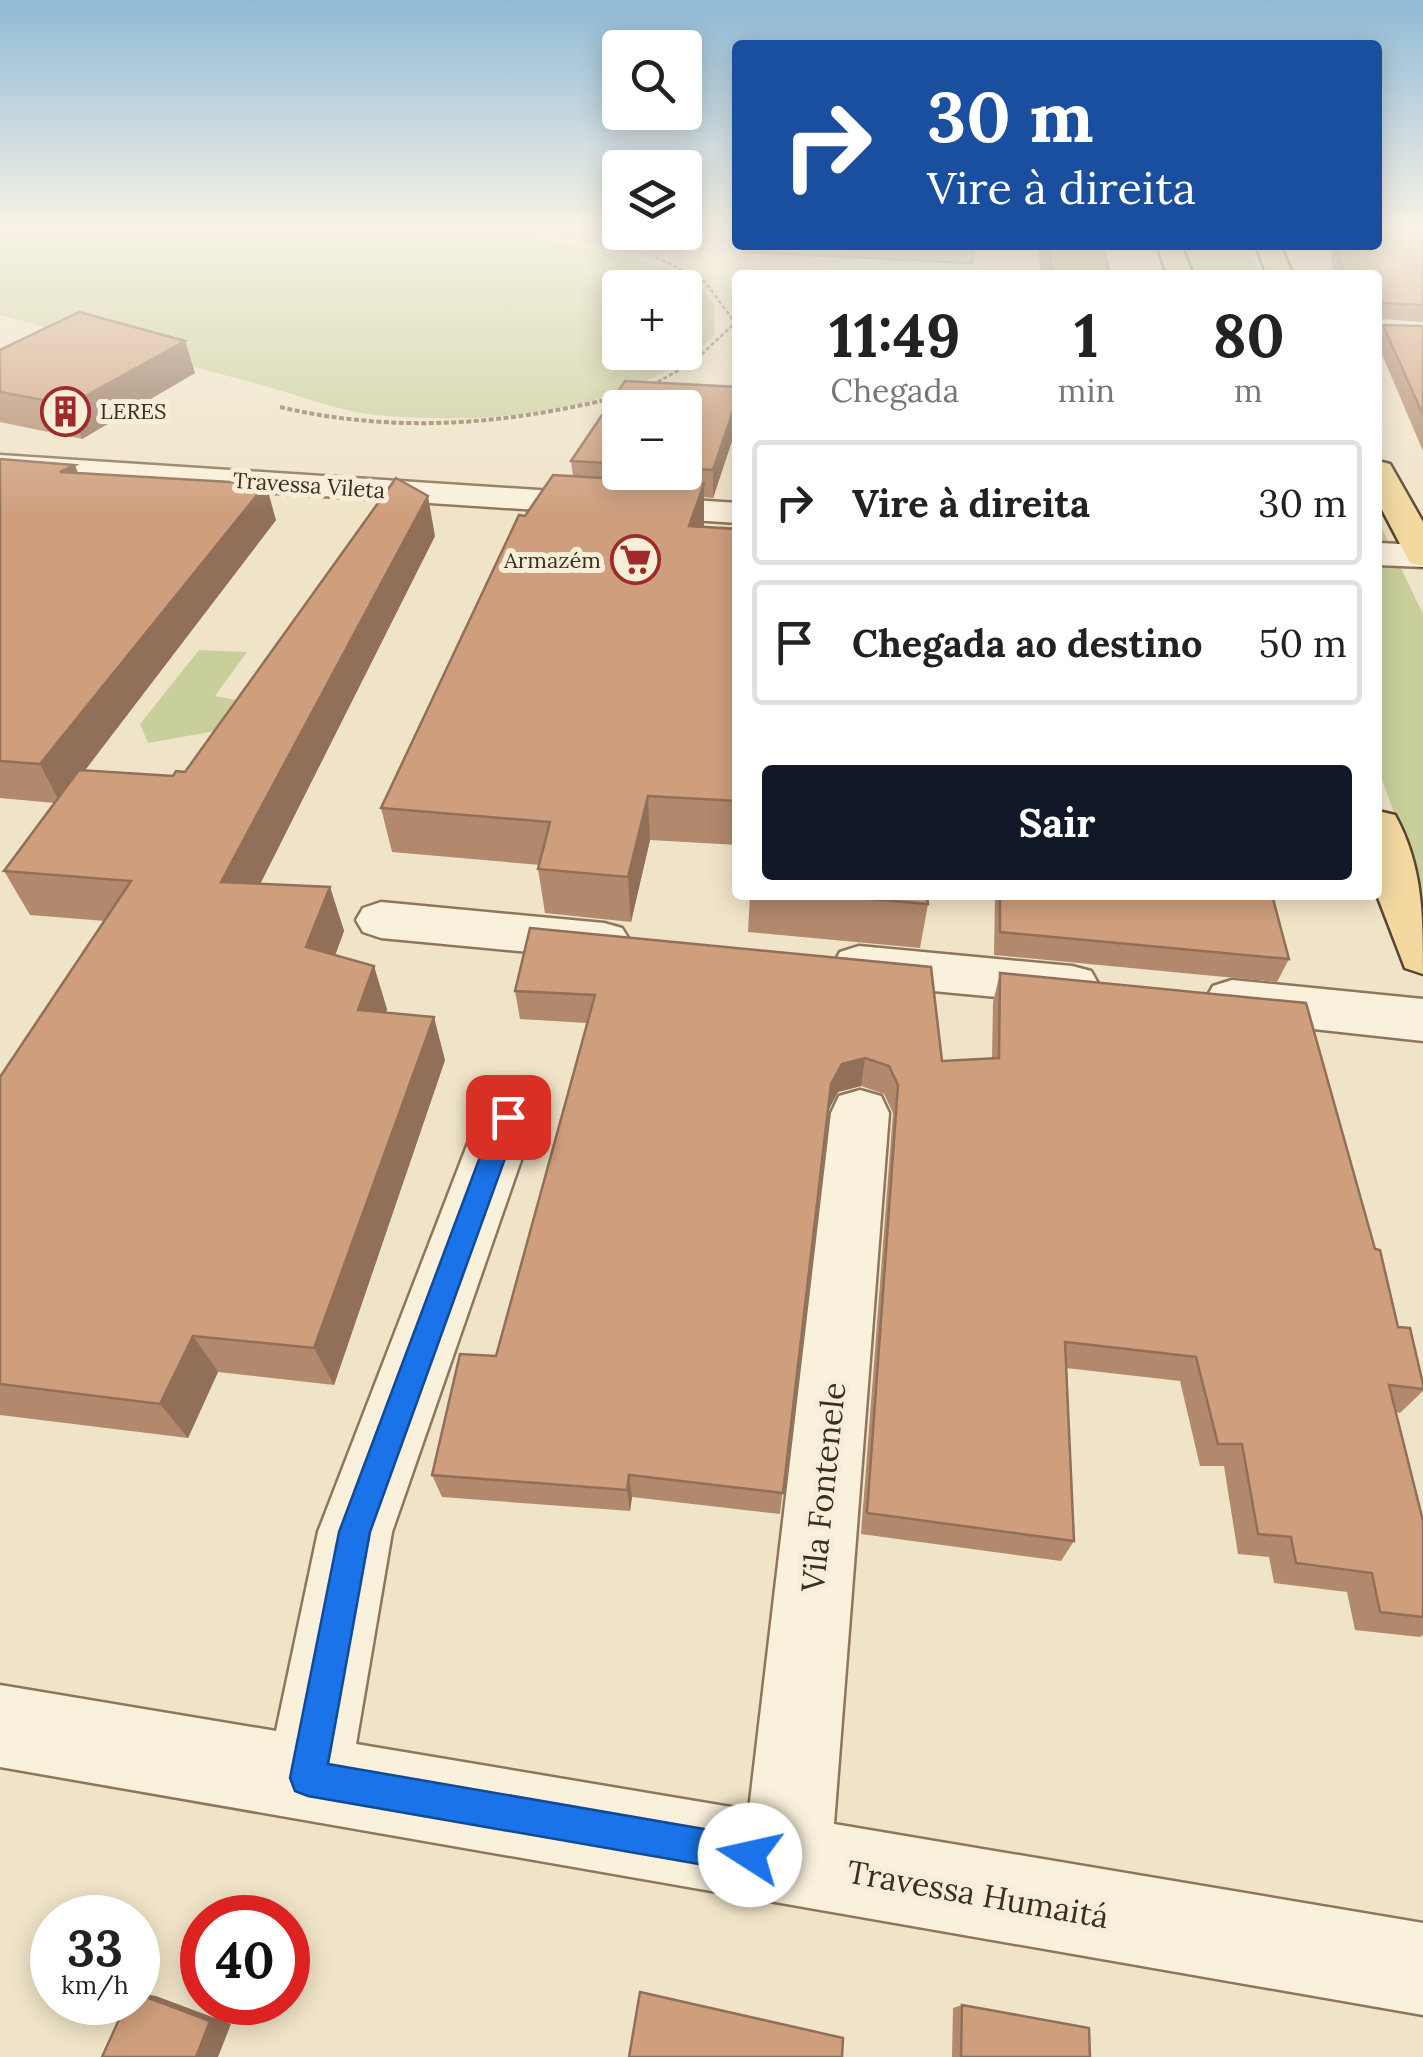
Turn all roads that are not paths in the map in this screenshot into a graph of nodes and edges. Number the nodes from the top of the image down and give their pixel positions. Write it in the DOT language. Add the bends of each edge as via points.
graph roads {
  1 [pos="0,465"];
  2 [pos="1382,479"];
  3 [pos="732,513"];
  4 [pos="1382,554"];
  5 [pos="1423,556"];
  6 [pos="1382,837"];
  7 [pos="382,920"];
  8 [pos="655,946"];
  9 [pos="1423,955"];
  10 [pos="812,960"];
  11 [pos="1124,990"];
  12 [pos="1183,996"];
  13 [pos="1423,1020"];
  14 [pos="860,1113"];
  15 [pos="508,1117"];
  16 [pos="0,1726"];
  17 [pos="308,1778"];
  18 [pos="787,1862"];
  19 [pos="1423,1969"];
  1 -- 3 [label="street, Travessa Vileta"];
  2 -- 5 [label="main road"];
  4 -- 5 [label="street"];
  6 -- 9 [label="main road"];
  7 -- 8 [label="street"];
  10 -- 11 [label="street"];
  12 -- 13 [label="street"];
  14 -- 18 [label="street, Vila Fontenele"];
  15 -- 17 [label="street" via="354,1532"];
  16 -- 17 [label="street, Travessa Humaitá"];
  17 -- 18 [label="street, Travessa Humaitá"];
  18 -- 19 [label="street, Travessa Humaitá"];
}
